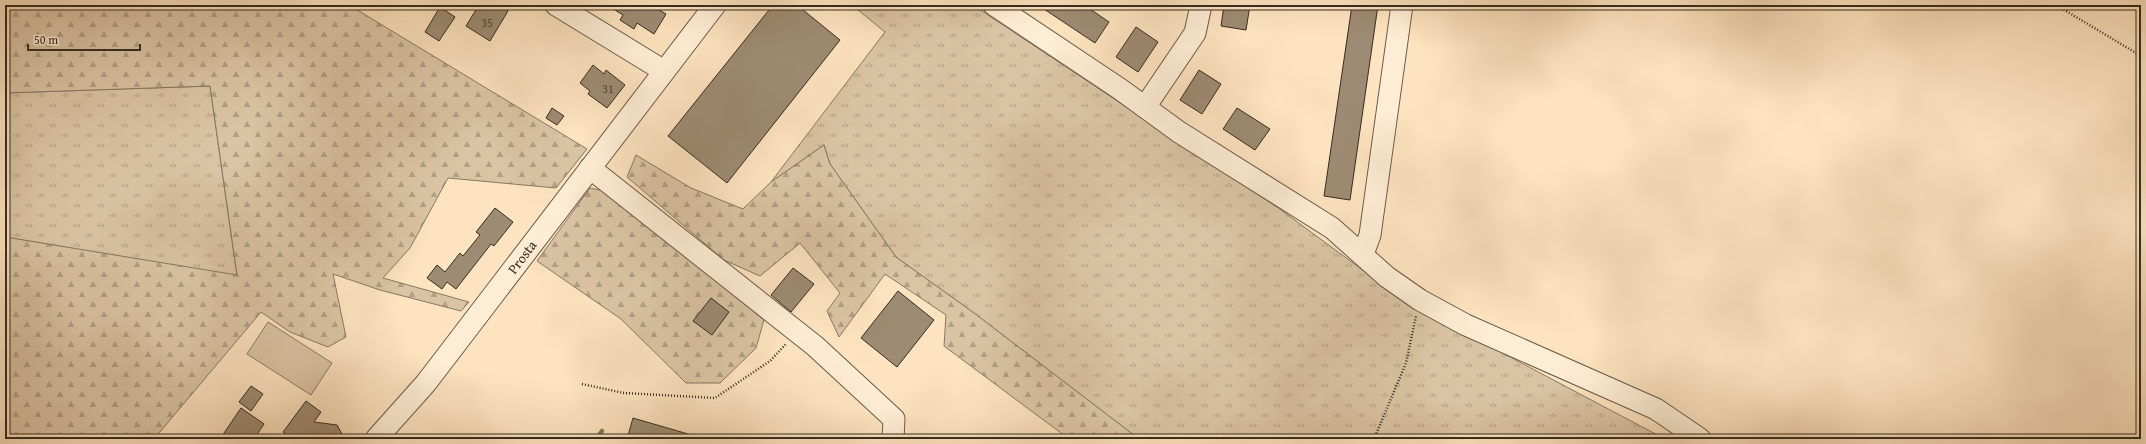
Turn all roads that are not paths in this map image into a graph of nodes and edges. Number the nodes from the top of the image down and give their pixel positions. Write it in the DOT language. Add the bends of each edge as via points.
graph roads {
  1 [pos="556,5"];
  2 [pos="715,5"];
  3 [pos="994,5"];
  4 [pos="1201,5"];
  5 [pos="1402,5"];
  6 [pos="664,70"];
  7 [pos="1145,107"];
  8 [pos="590,168"];
  9 [pos="1363,254"];
  10 [pos="376,439"];
  11 [pos="893,439"];
  12 [pos="1700,439"];
  1 -- 6 [label="street"];
  2 -- 6 [label="street, Prosta"];
  3 -- 7 [label="street"];
  4 -- 7 [label="street" via="1195,33"];
  5 -- 9 [label="street" via="1370,235"];
  6 -- 8 [label="street, Prosta"];
  7 -- 9 [label="street" via="1179,132 1332,228"];
  8 -- 10 [label="street, Prosta" via="426,383"];
  8 -- 11 [label="street" via="797,332 894,418"];
  9 -- 12 [label="street" via="1387,277 1420,300 1466,325 1656,409"];
}
